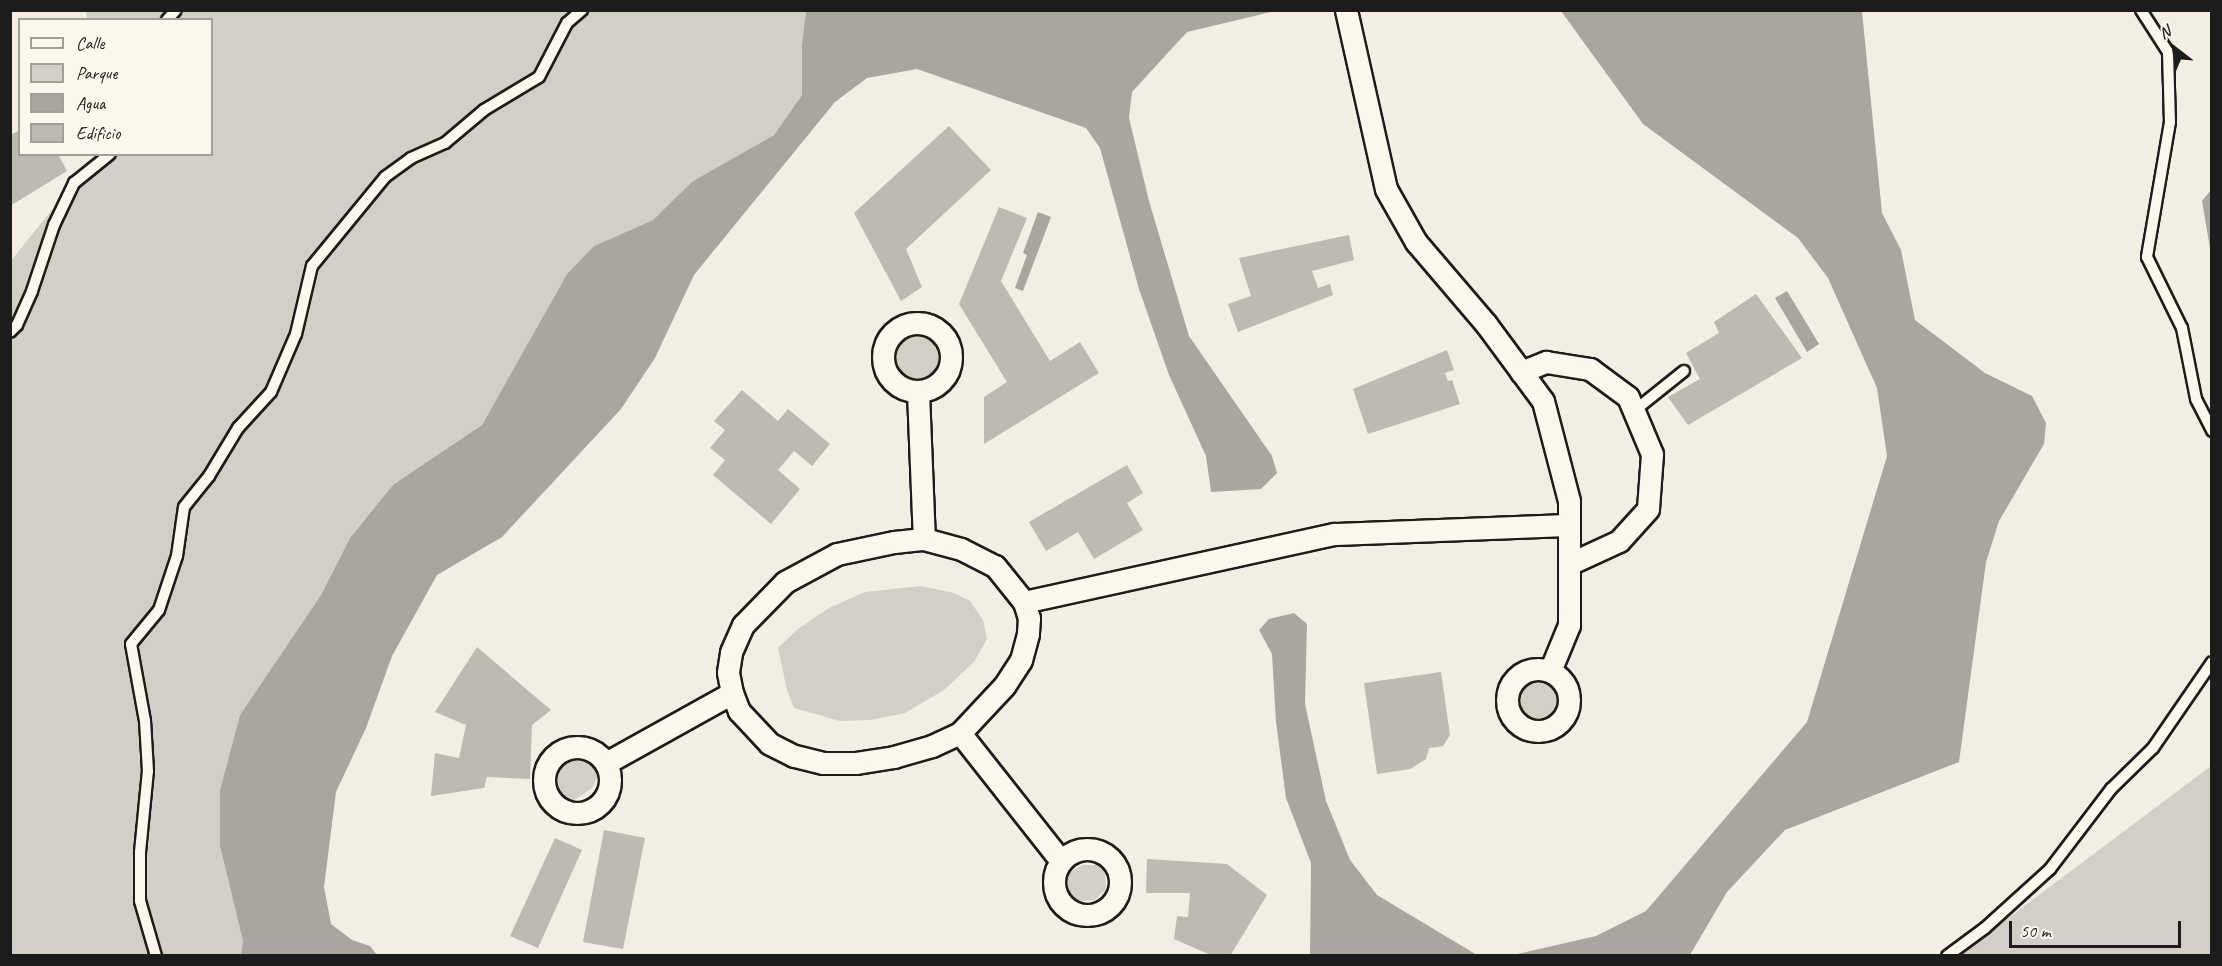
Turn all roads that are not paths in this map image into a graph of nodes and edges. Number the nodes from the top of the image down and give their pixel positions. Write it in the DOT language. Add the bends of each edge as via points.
graph roads {
  1 [pos="582,10"];
  2 [pos="1346,10"];
  3 [pos="2141,10"];
  4 [pos="108,156"];
  5 [pos="10,332"];
  6 [pos="1684,371"];
  7 [pos="1521,372"];
  8 [pos="918,392"];
  9 [pos="1634,411"];
  10 [pos="2211,430"];
  11 [pos="1569,525"];
  12 [pos="924,539"];
  13 [pos="1569,564"];
  14 [pos="1024,602"];
  15 [pos="2211,662"];
  16 [pos="1550,670"];
  17 [pos="732,693"];
  18 [pos="960,733"];
  19 [pos="606,763"];
  20 [pos="1061,861"];
  21 [pos="156,956"];
  22 [pos="1947,956"];
  1 -- 21 [label="lane" via="567,23 539,77 484,110 445,143 411,158 385,177 312,266 296,334 271,392 238,428 209,476 184,507 177,556 159,610 131,644 145,722 148,771 140,852 140,902"];
  2 -- 7 [label="street" via="1386,189 1416,242"];
  3 -- 10 [label="lane" via="2168,52 2170,122 2147,257 2182,328 2196,399"];
  4 -- 5 [label="lane" via="74,183 54,225 17,326"];
  6 -- 9 [label="lane"];
  7 -- 9 [label="street" via="1546,362 1590,369 1628,397"];
  7 -- 11 [label="street" via="1543,401 1569,501"];
  8 -- 12 [label="street"];
  9 -- 13 [label="street" via="1652,454 1648,509 1619,542"];
  11 -- 13 [label="street"];
  11 -- 14 [label="street" via="1334,534"];
  12 -- 14 [label="street" via="961,549 995,566"];
  12 -- 17 [label="street" via="837,554 784,582 743,625 731,652 728,672"];
  13 -- 16 [label="street" via="1569,625"];
  14 -- 18 [label="street" via="1029,618 1021,660 980,715"];
  15 -- 22 [label="lane" via="2153,748 2111,789 2050,869 1986,928"];
  17 -- 18 [label="street" via="739,711 769,743 794,756 823,763 894,757"];
  17 -- 19 [label="street"];
  18 -- 20 [label="street"];
}
